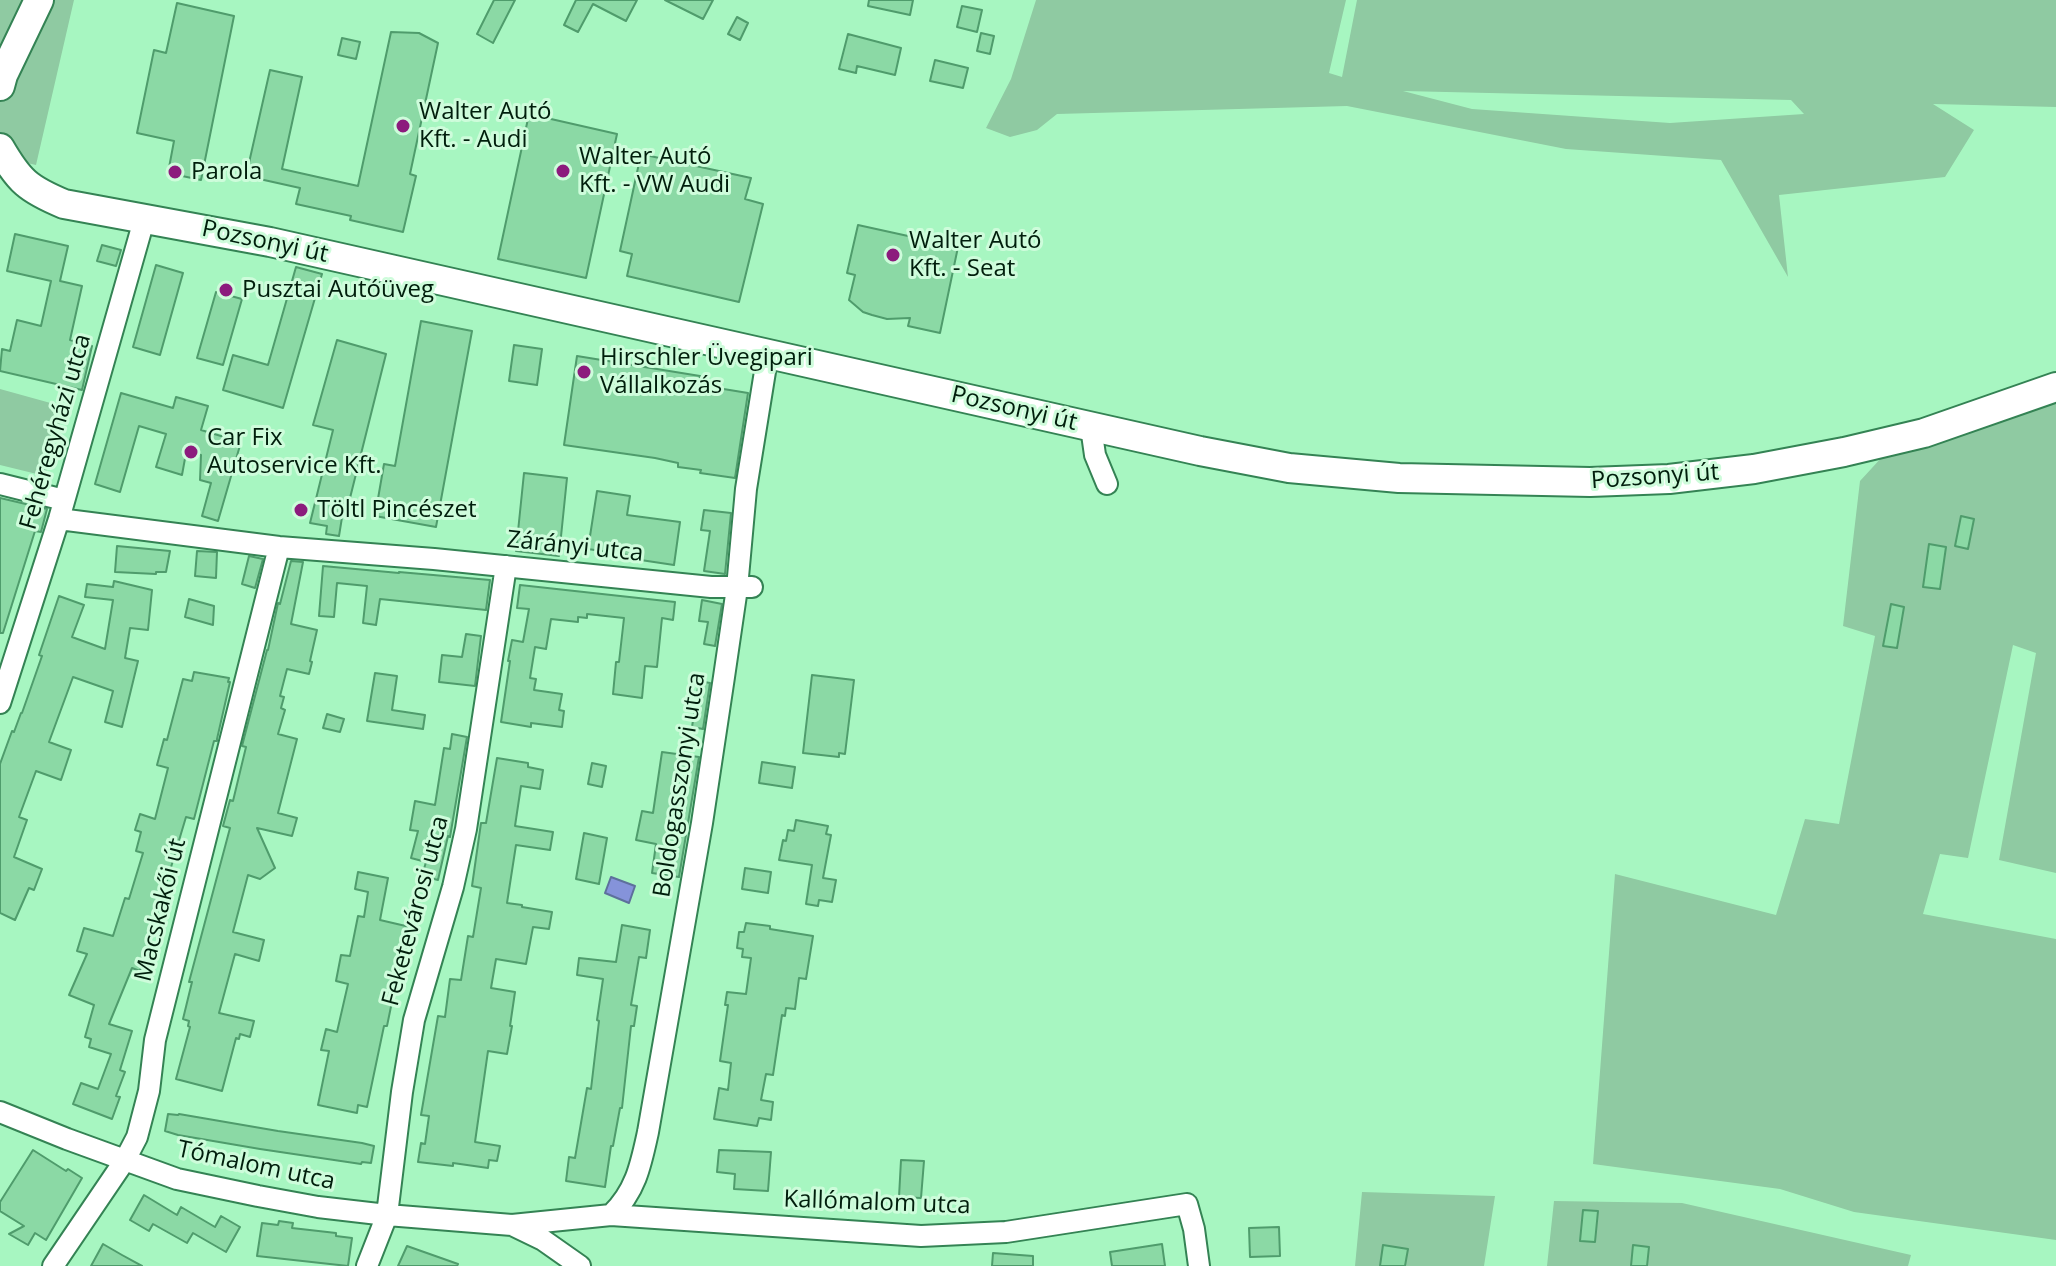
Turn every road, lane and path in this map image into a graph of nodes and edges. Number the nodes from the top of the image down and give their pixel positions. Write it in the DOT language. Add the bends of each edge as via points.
graph roads {
  1 [pos="39,0"];
  2 [pos="0,86"];
  3 [pos="0,148"];
  4 [pos="144,220"];
  5 [pos="768,353"];
  6 [pos="2056,387"];
  7 [pos="1091,427"];
  8 [pos="0,484"];
  9 [pos="1107,484"];
  10 [pos="61,509"];
  11 [pos="279,547"];
  12 [pos="506,566"];
  13 [pos="744,588"];
  14 [pos="0,703"];
  15 [pos="0,1112"];
  16 [pos="125,1160"];
  17 [pos="387,1215"];
  18 [pos="611,1215"];
  19 [pos="512,1225"];
  20 [pos="53,1266"];
  21 [pos="367,1266"];
  22 [pos="580,1266"];
  23 [pos="1199,1266"];
  1 -- 2 [label="main road"];
  3 -- 4 [label="main road, Pozsonyi út" via="14,173 41,194 64,204"];
  4 -- 5 [label="main road, Pozsonyi út" via="221,231"];
  4 -- 10 [label="street, Fehéregyházi utca"];
  5 -- 7 [label="main road, Pozsonyi út"];
  5 -- 13 [label="street, Boldogasszonyi utca" via="746,489"];
  6 -- 7 [label="main road, Pozsonyi út" via="1924,433 1754,469 1669,479 1399,478 1289,468"];
  7 -- 9 [label="street"];
  8 -- 10 [label="street, Zárányi utca"];
  10 -- 11 [label="street, Zárányi utca"];
  10 -- 14 [label="street, Fehéregyházi utca"];
  11 -- 12 [label="street, Zárányi utca"];
  11 -- 16 [label="street, Macskakői út" via="155,1040 149,1091"];
  12 -- 13 [label="street, Zárányi utca"];
  12 -- 17 [label="street, Feketevárosi utca" via="466,829 414,1020"];
  13 -- 18 [label="street, Boldogasszonyi utca" via="640,1169 623,1204"];
  15 -- 16 [label="street, Tómalom utca"];
  16 -- 17 [label="street, Tómalom utca" via="244,1194"];
  16 -- 20 [label="street, Macskakői út"];
  17 -- 19 [label="street, Tómalom utca"];
  17 -- 21 [label="street, Feketevárosi utca"];
  18 -- 19 [label="street, Tómalom utca"];
  18 -- 23 [label="street, Kallómalom utca" via="921,1236 1006,1232 1187,1204"];
  19 -- 22 [label="street, Tómalom utca"];
}
